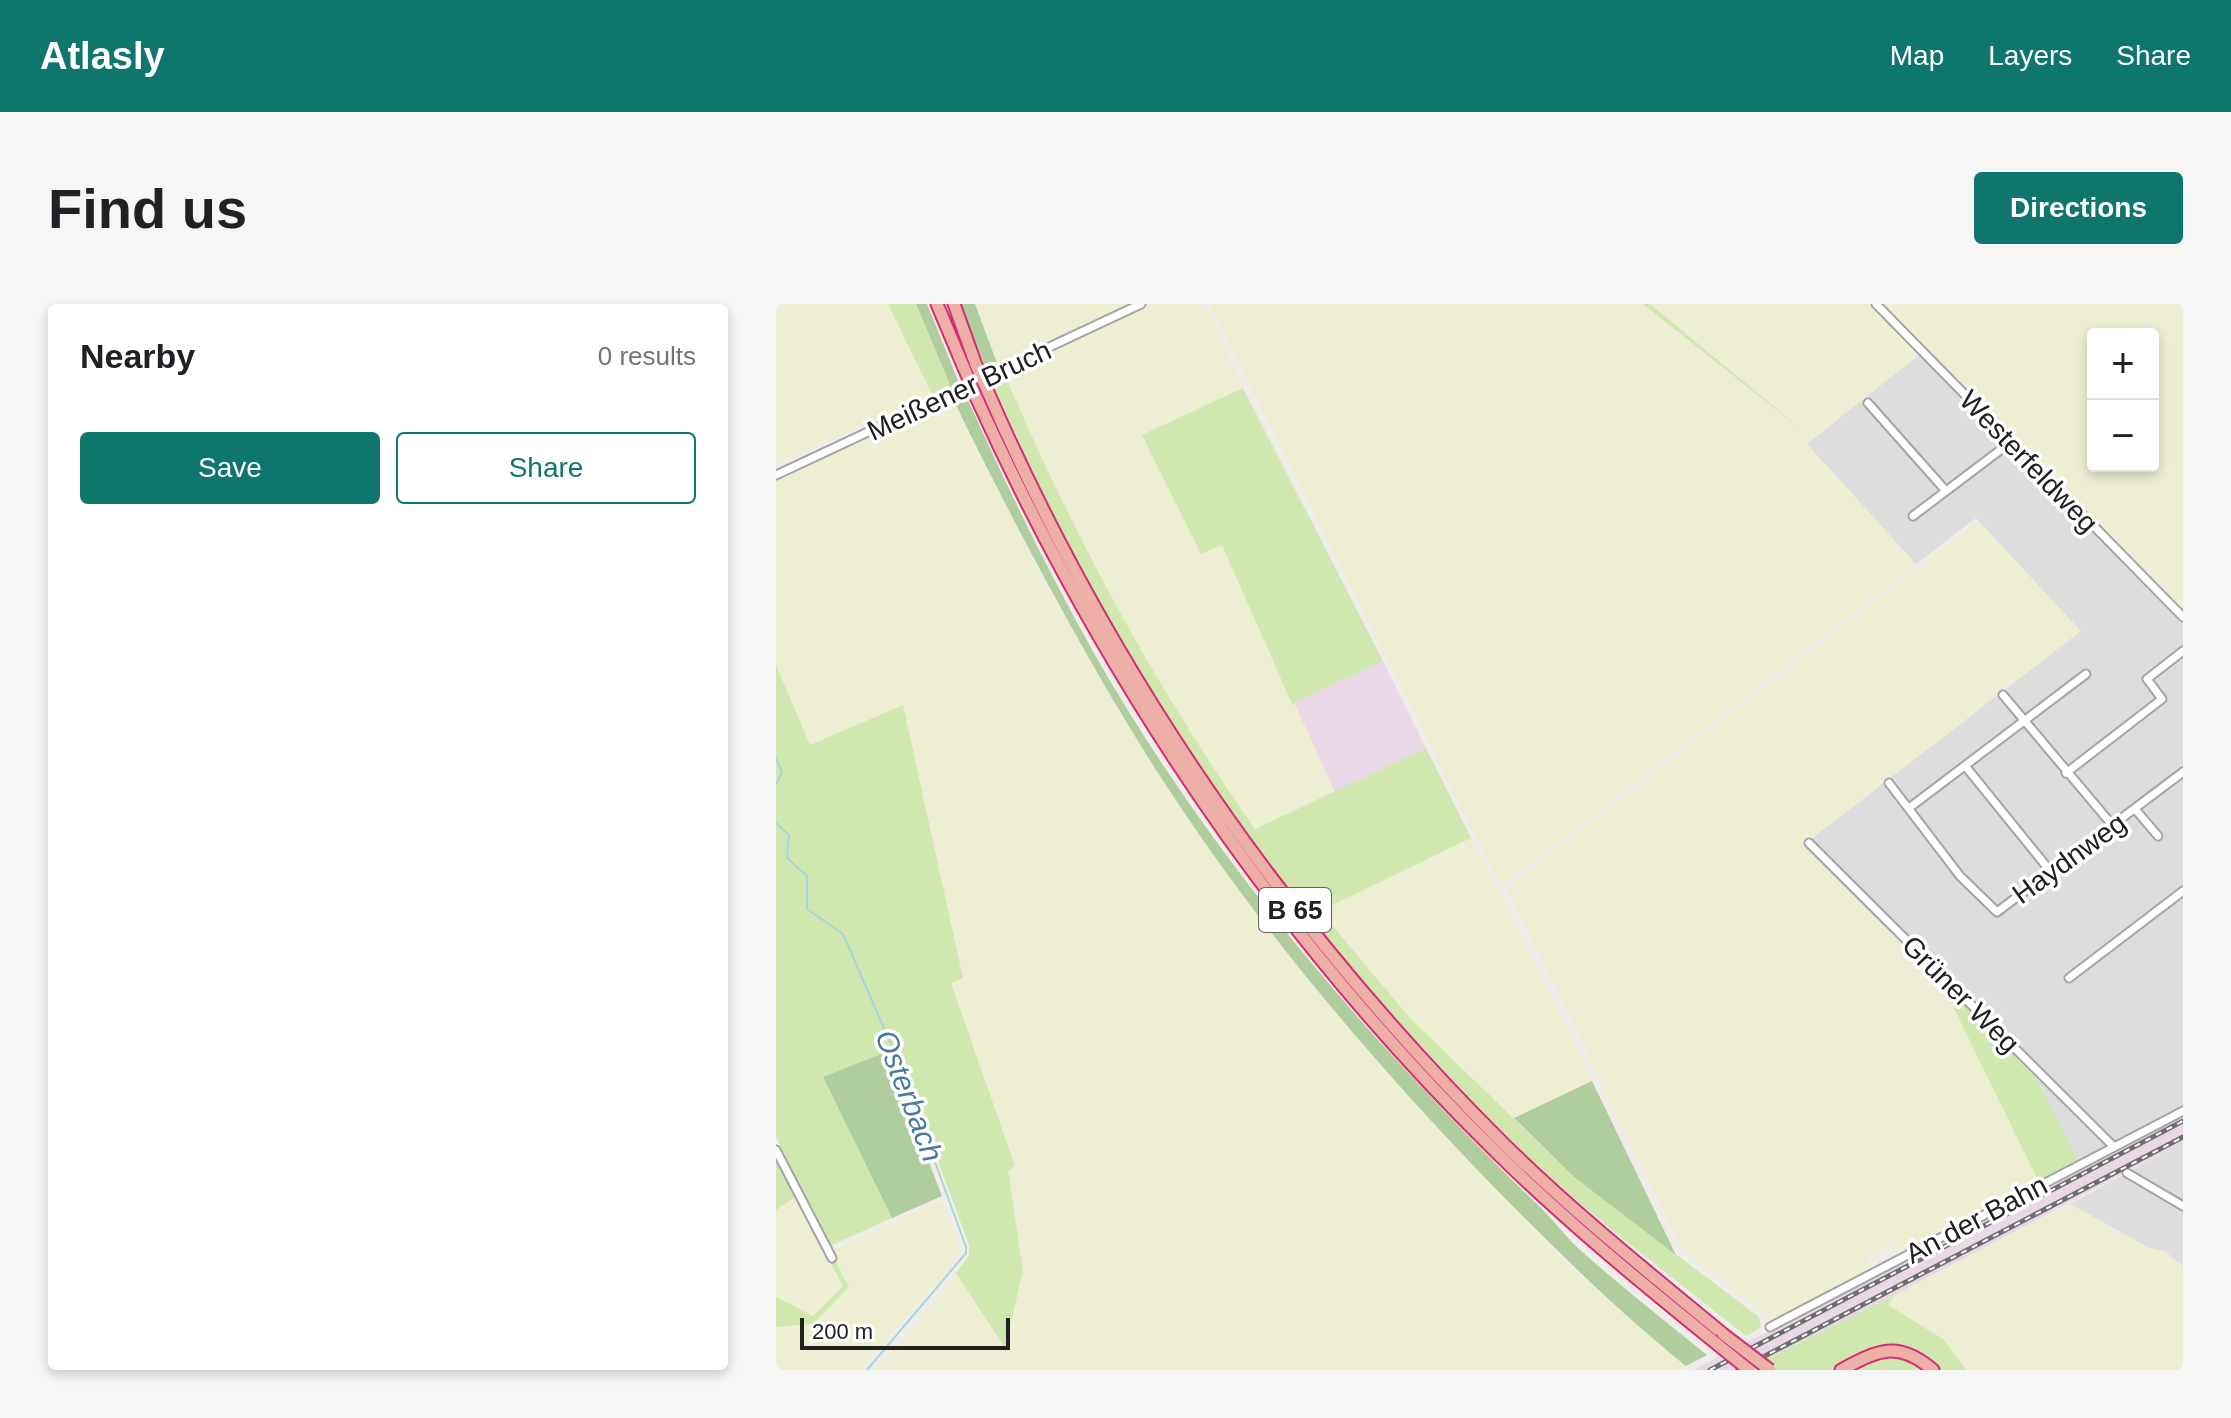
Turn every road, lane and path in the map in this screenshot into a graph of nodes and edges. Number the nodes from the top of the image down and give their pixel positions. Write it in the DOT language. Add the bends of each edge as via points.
graph roads {
  1 [pos="937,304"];
  2 [pos="954,304"];
  3 [pos="1141,304"];
  4 [pos="1876,304"];
  5 [pos="970,367"];
  6 [pos="982,394"];
  7 [pos="1868,403"];
  8 [pos="2011,442"];
  9 [pos="776,475"];
  10 [pos="1946,491"];
  11 [pos="1913,516"];
  12 [pos="2183,617"];
  13 [pos="2183,651"];
  14 [pos="2086,674"];
  15 [pos="2003,695"];
  16 [pos="2023,722"];
  17 [pos="1966,767"];
  18 [pos="2066,773"];
  19 [pos="2180,775"];
  20 [pos="1889,783"];
  21 [pos="2183,785"];
  22 [pos="1909,808"];
  23 [pos="2135,809"];
  24 [pos="2113,826"];
  25 [pos="2158,836"];
  26 [pos="1809,843"];
  27 [pos="2051,872"];
  28 [pos="2183,891"];
  29 [pos="2069,978"];
  30 [pos="2183,1111"];
  31 [pos="2113,1146"];
  32 [pos="776,1150"];
  33 [pos="2127,1173"];
  34 [pos="2183,1206"];
  35 [pos="832,1258"];
  36 [pos="1770,1327"];
  37 [pos="1749,1370"];
  38 [pos="1770,1370"];
  39 [pos="1841,1370"];
  40 [pos="1858,1370"];
  41 [pos="1927,1370"];
  42 [pos="1933,1370"];
  1 -- 5 [label="highway, B 65"];
  2 -- 5 [label="highway, B 65"];
  3 -- 9 [label="street, Meißener Bruch"];
  4 -- 8 [label="street, Westerfeldweg"];
  5 -- 6 [label="highway, B 65, bridge"];
  6 -- 37 [label="highway, B 65, bridge" via="1042,535 1131,695 1291,925 1384,1035 1497,1153 1583,1234"];
  6 -- 38 [label="highway, B 65, bridge" via="1134,676 1220,809 1292,906 1394,1027 1505,1145 1600,1232"];
  7 -- 10 [label="street"];
  8 -- 10 [label="street"];
  8 -- 12 [label="street, Westerfeldweg"];
  10 -- 11 [label="street"];
  13 -- 18 [label="street" via="2147,679 2162,699"];
  14 -- 16 [label="street"];
  15 -- 16 [label="street"];
  16 -- 17 [label="street"];
  16 -- 18 [label="street"];
  17 -- 22 [label="street"];
  17 -- 27 [label="street"];
  18 -- 24 [label="street"];
  19 -- 21 [label="street, Haydnweg"];
  19 -- 23 [label="street, Haydnweg"];
  20 -- 22 [label="street, Haydnweg"];
  22 -- 27 [label="street, Haydnweg" via="1960,876 1997,912"];
  23 -- 24 [label="street, Haydnweg"];
  23 -- 25 [label="street, Haydnweg"];
  24 -- 27 [label="street, Haydnweg"];
  26 -- 31 [label="street, Grüner Weg"];
  28 -- 29 [label="street"];
  30 -- 31 [label="street, An der Bahn"];
  31 -- 36 [label="street, An der Bahn"];
  32 -- 35 [label="street"];
  33 -- 34 [label="street"];
  39 -- 42 [label="highway" via="1888,1350 1906,1352"];
  40 -- 41 [label="highway" via="1872,1358 1888,1355 1905,1356"];
}
